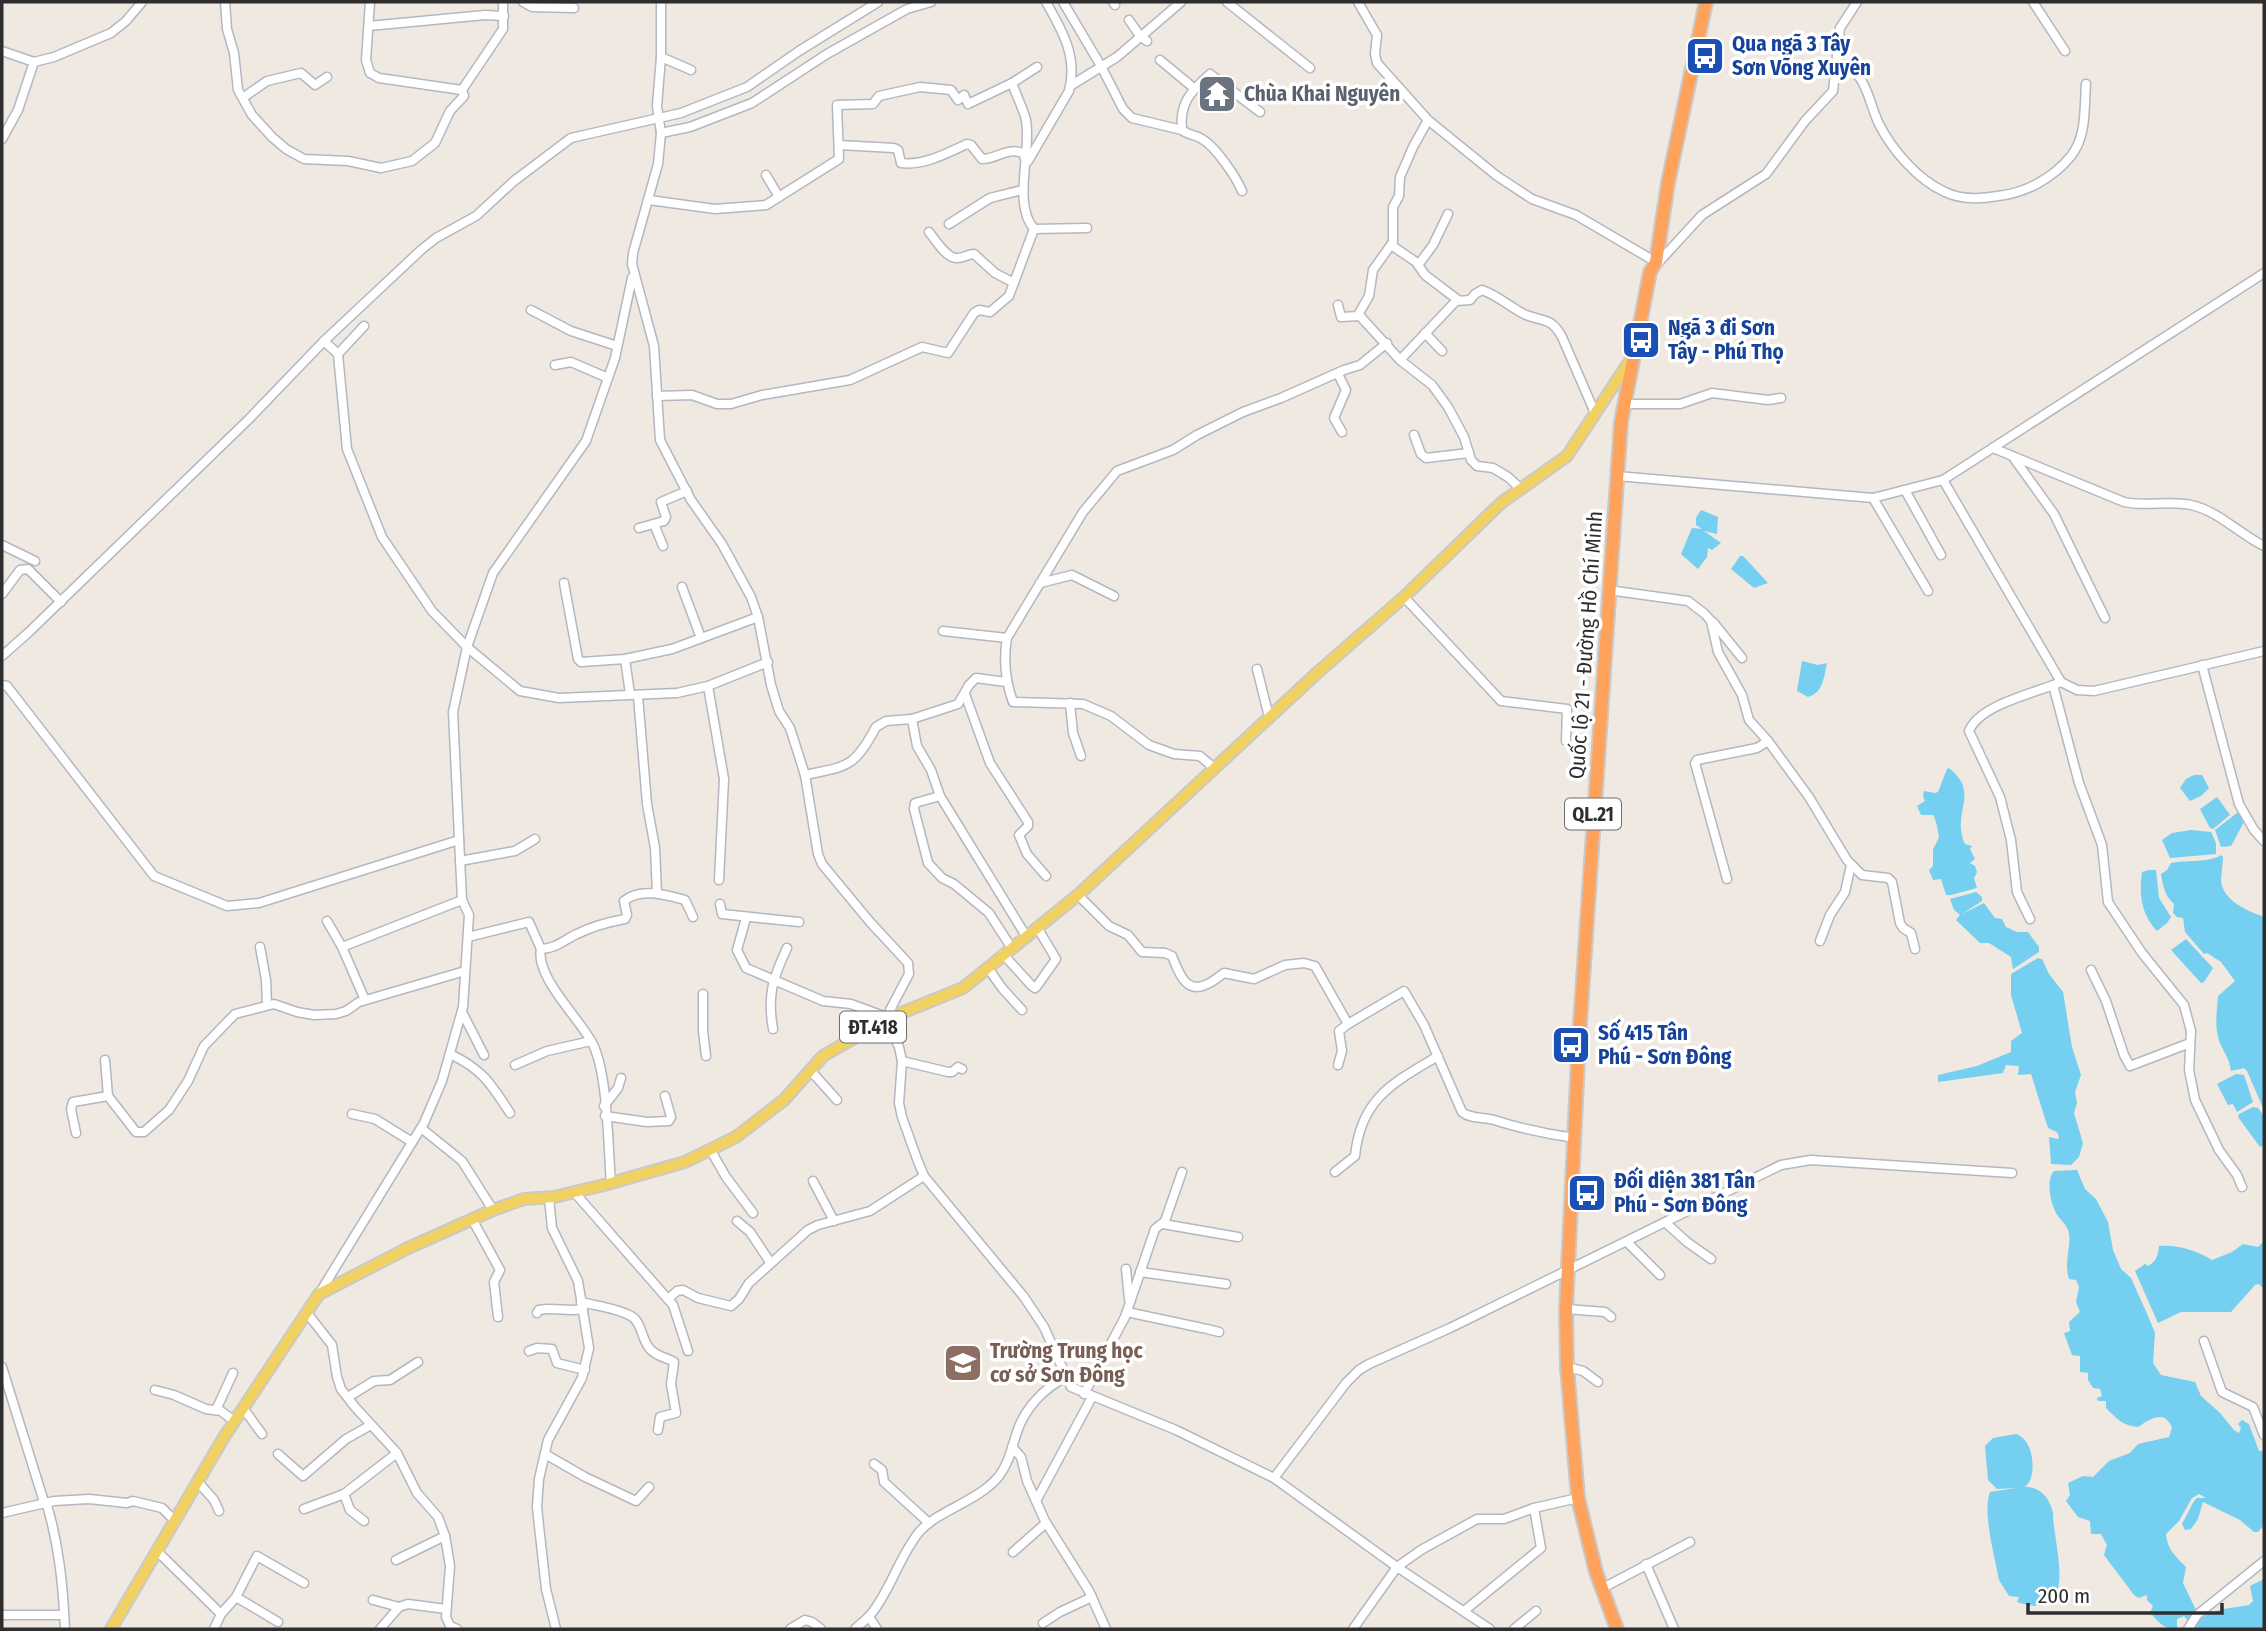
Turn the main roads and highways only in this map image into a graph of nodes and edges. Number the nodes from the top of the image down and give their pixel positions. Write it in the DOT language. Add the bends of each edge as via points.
graph roads {
  1 [pos="1706,2"];
  2 [pos="1632,359"];
  3 [pos="111,1629"];
  4 [pos="1617,1629"];
  1 -- 2 [label="highway, Quốc lộ 21 - Đường Hồ Chí Minh / QL.21"];
  2 -- 3 [label="main road, ĐT.418" via="1567,456 1501,503 1078,895 963,988 889,1018 824,1056 784,1100 736,1137 685,1161 493,1210 318,1294 234,1422"];
  2 -- 4 [label="highway, Quốc lộ 21 - Đường Hồ Chí Minh / QL.21" via="1623,404 1608,590 1566,1309 1578,1498 1601,1589"];
}
